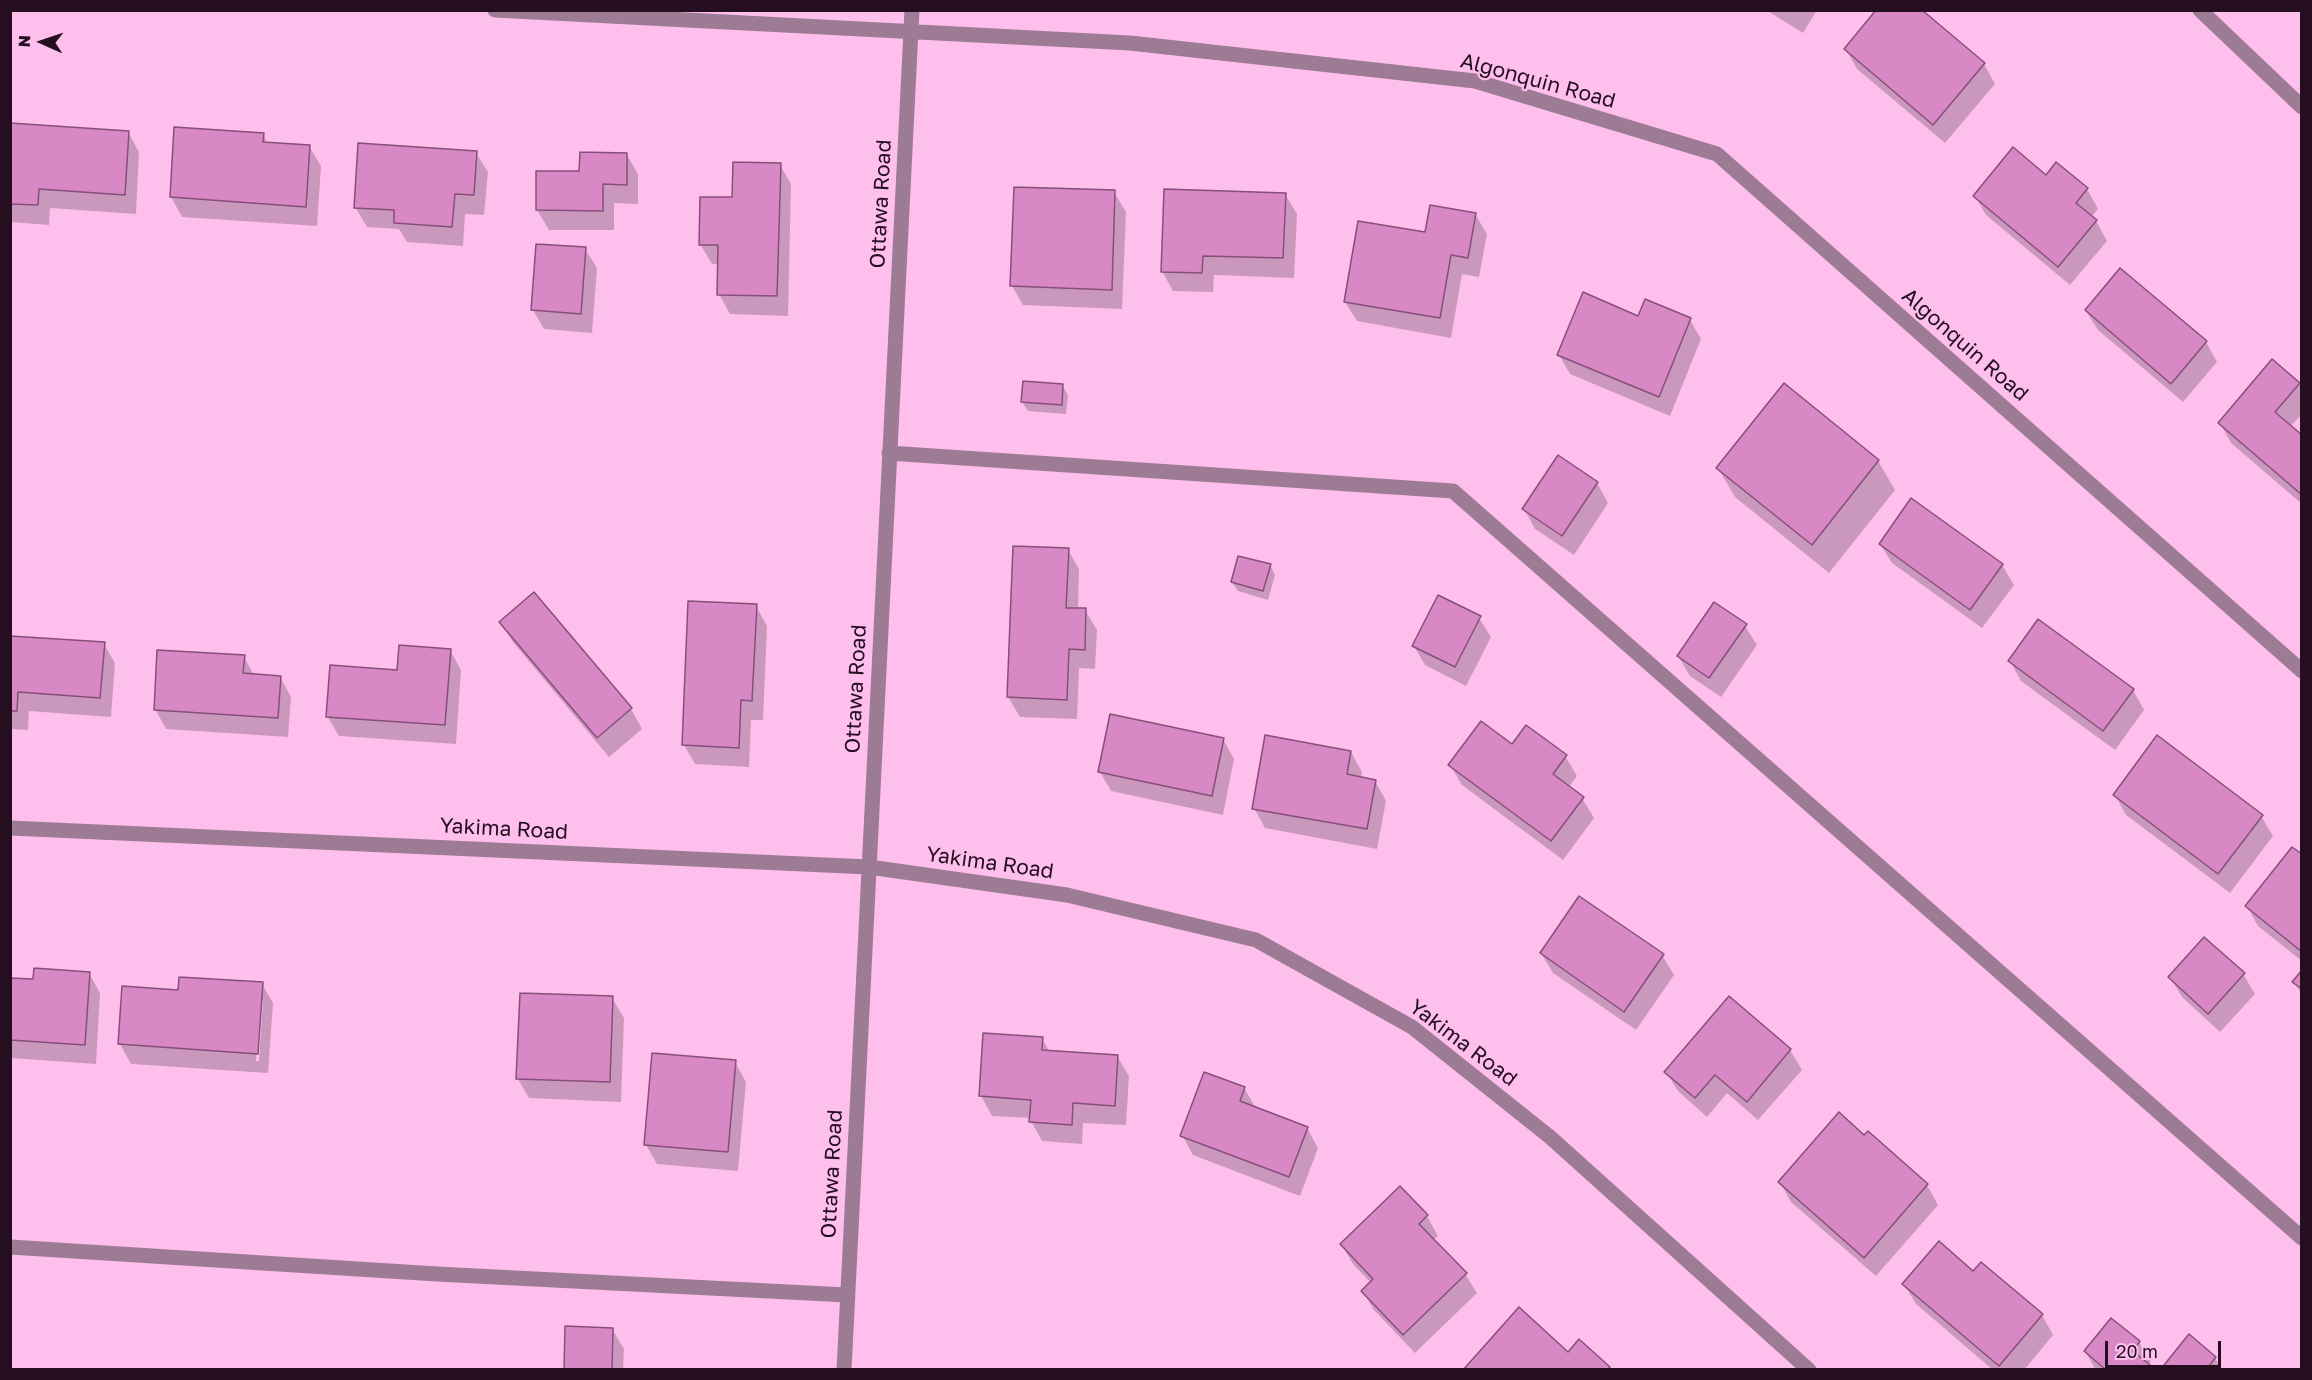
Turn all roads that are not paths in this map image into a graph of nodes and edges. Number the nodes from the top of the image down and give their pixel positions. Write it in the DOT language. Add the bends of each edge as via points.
graph roads {
  1 [pos="495,10"];
  2 [pos="912,10"];
  3 [pos="2200,10"];
  4 [pos="910,31"];
  5 [pos="2301,106"];
  6 [pos="889,453"];
  7 [pos="2301,671"];
  8 [pos="10,828"];
  9 [pos="869,867"];
  10 [pos="2301,1238"];
  11 [pos="10,1247"];
  12 [pos="848,1295"];
  13 [pos="844,1370"];
  14 [pos="1809,1370"];
  1 -- 4 [label="street, Algonquin Road"];
  2 -- 4 [label="street, Ottawa Road"];
  3 -- 5 [label="street"];
  4 -- 6 [label="street, Ottawa Road"];
  4 -- 7 [label="street, Algonquin Road" via="1130,44 1475,81 1717,154"];
  6 -- 9 [label="street, Ottawa Road"];
  6 -- 10 [label="street" via="1453,490"];
  8 -- 9 [label="street, Yakima Road"];
  9 -- 12 [label="street, Ottawa Road"];
  9 -- 14 [label="street, Yakima Road" via="1067,895 1256,940 1412,1027 1550,1137"];
  11 -- 12 [label="street"];
  12 -- 13 [label="street, Ottawa Road"];
}
